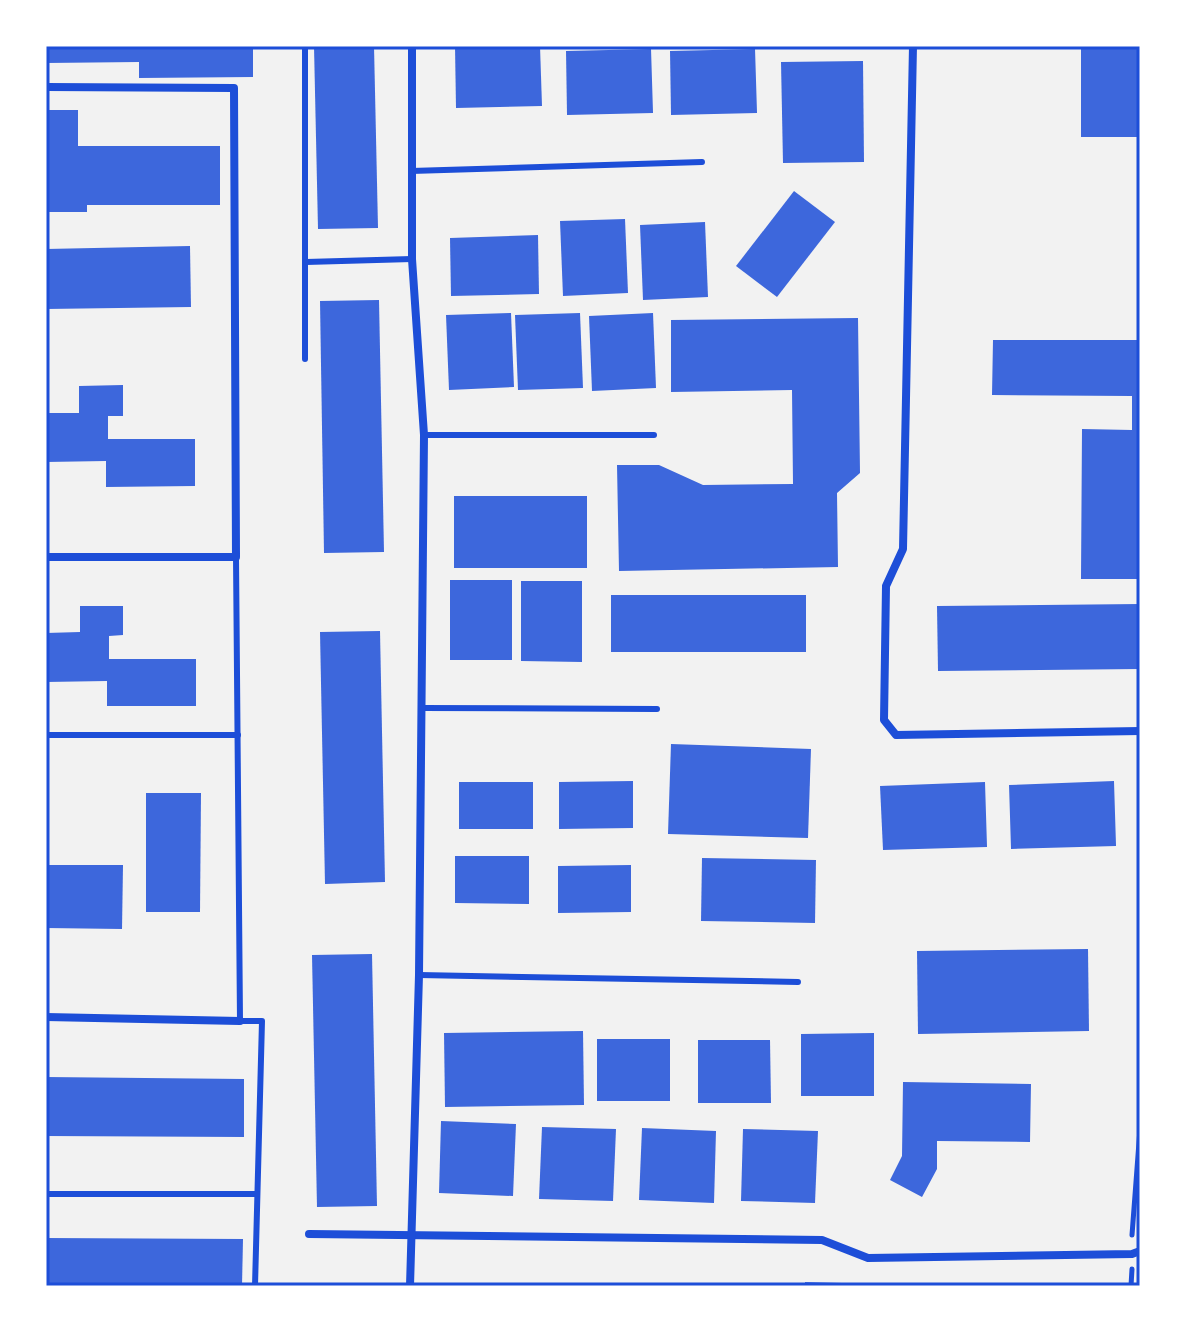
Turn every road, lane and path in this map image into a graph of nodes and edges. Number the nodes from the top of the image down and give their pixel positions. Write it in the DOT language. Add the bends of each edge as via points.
graph roads {
  1 [pos="305,46"];
  2 [pos="412,46"];
  3 [pos="913,46"];
  4 [pos="46,87"];
  5 [pos="702,162"];
  6 [pos="411,171"];
  7 [pos="412,259"];
  8 [pos="306,262"];
  9 [pos="305,359"];
  10 [pos="424,435"];
  11 [pos="654,435"];
  12 [pos="46,557"];
  13 [pos="236,557"];
  14 [pos="422,708"];
  15 [pos="657,709"];
  16 [pos="1140,731"];
  17 [pos="46,735"];
  18 [pos="238,735"];
  19 [pos="419,975"];
  20 [pos="798,982"];
  21 [pos="46,1017"];
  22 [pos="240,1021"];
  23 [pos="1140,1129"];
  24 [pos="46,1194"];
  25 [pos="257,1194"];
  26 [pos="309,1234"];
  27 [pos="412,1235"];
  28 [pos="1136,1253"];
  29 [pos="255,1286"];
  30 [pos="410,1286"];
  31 [pos="1131,1286"];
  1 -- 8 [label="lane"];
  2 -- 6 [label="street"];
  3 -- 16 [label="street" via="903,549 886,586 884,720 896,735"];
  4 -- 13 [label="street" via="234,88"];
  5 -- 6 [label="lane"];
  6 -- 7 [label="street"];
  7 -- 8 [label="lane"];
  7 -- 10 [label="street"];
  8 -- 9 [label="lane"];
  10 -- 11 [label="lane"];
  10 -- 14 [label="street"];
  12 -- 13 [label="street"];
  13 -- 18 [label="lane"];
  14 -- 15 [label="lane"];
  14 -- 19 [label="street"];
  17 -- 18 [label="lane"];
  18 -- 22 [label="lane"];
  19 -- 20 [label="lane"];
  19 -- 27 [label="street"];
  21 -- 22 [label="street"];
  22 -- 25 [label="lane" via="262,1021"];
  23 -- 28 [label="path" via="1133,1196"];
  24 -- 25 [label="lane"];
  25 -- 29 [label="lane"];
  26 -- 27 [label="street"];
  27 -- 28 [label="street" via="822,1240 868,1258"];
  27 -- 30 [label="street"];
  28 -- 31 [label="path"];
}
